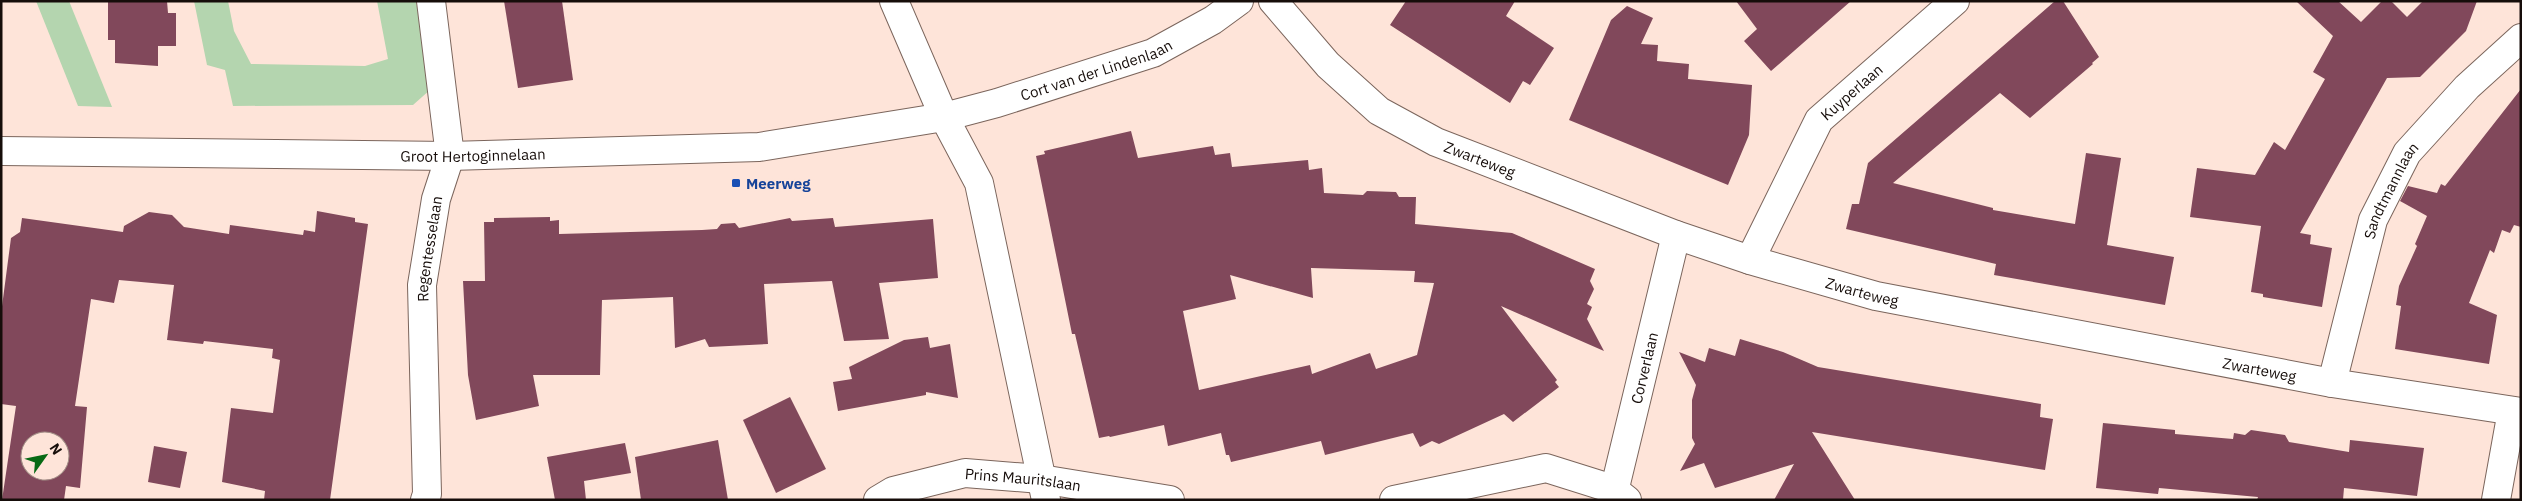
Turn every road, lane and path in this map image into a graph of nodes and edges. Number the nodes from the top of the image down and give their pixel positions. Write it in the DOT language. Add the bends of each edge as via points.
graph roads {
  1 [pos="431,1"];
  2 [pos="894,1"];
  3 [pos="1240,1"];
  4 [pos="1273,1"];
  5 [pos="1955,1"];
  6 [pos="2521,38"];
  7 [pos="944,117"];
  8 [pos="1,150"];
  9 [pos="450,156"];
  10 [pos="1676,235"];
  11 [pos="1750,260"];
  12 [pos="2332,383"];
  13 [pos="2517,411"];
  14 [pos="1043,489"];
  15 [pos="1617,496"];
  16 [pos="425,500"];
  17 [pos="878,500"];
  18 [pos="1170,500"];
  19 [pos="1394,500"];
  20 [pos="2496,500"];
  1 -- 9 [label="street, Regentesselaan"];
  2 -- 7 [label="street"];
  3 -- 7 [label="street, Cort van der Lindenlaan" via="1213,20 1148,55"];
  4 -- 10 [label="street, Zwarteweg" via="1328,65 1380,111 1436,142"];
  5 -- 11 [label="street, Kuyperlaan" via="1820,120"];
  6 -- 12 [label="street, Sandtmannlaan" via="2467,87 2407,153 2373,220"];
  7 -- 9 [label="street, Groot Hertoginnelaan" via="759,147"];
  7 -- 14 [label="street" via="979,183"];
  8 -- 9 [label="street, Groot Hertoginnelaan"];
  9 -- 16 [label="street, Regentesselaan" via="436,199 422,285"];
  10 -- 11 [label="street, Zwarteweg"];
  10 -- 15 [label="street, Corverlaan"];
  11 -- 12 [label="street, Zwarteweg" via="1876,296"];
  12 -- 13 [label="street, Zwarteweg"];
  13 -- 20 [label="street"];
  14 -- 17 [label="street, Prins Mauritslaan" via="966,473 894,492"];
  14 -- 18 [label="street, Prins Mauritslaan"];
  15 -- 19 [label="street" via="1546,468"];
}
